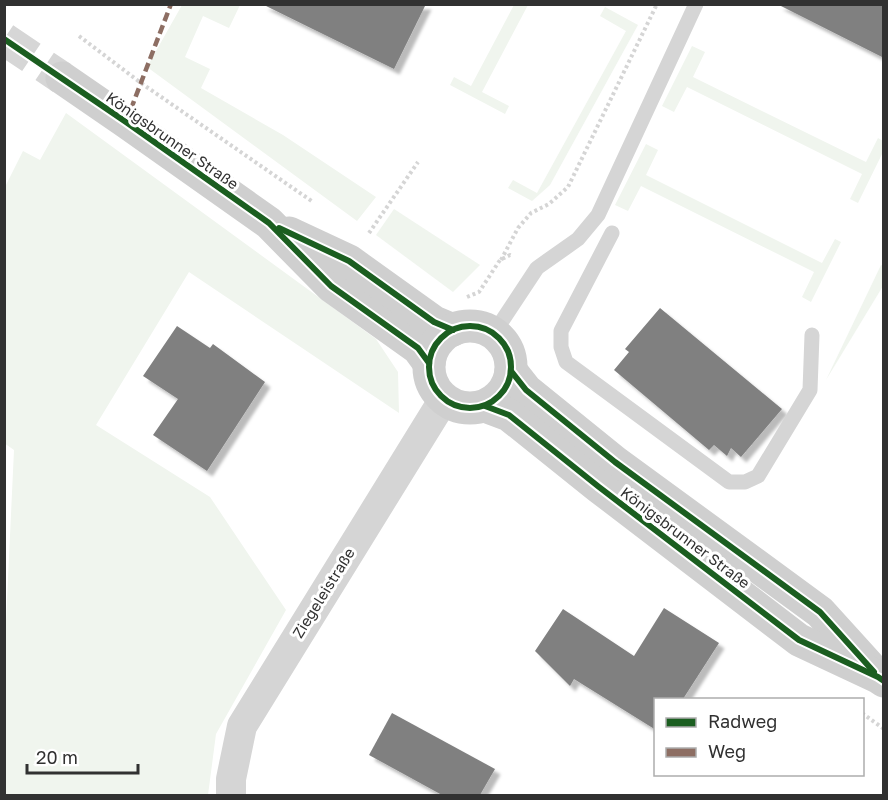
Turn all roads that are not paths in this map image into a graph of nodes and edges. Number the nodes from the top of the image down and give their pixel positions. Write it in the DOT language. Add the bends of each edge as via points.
graph roads {
  1 [pos="696,4"];
  2 [pos="62,78"];
  3 [pos="268,223"];
  4 [pos="612,233"];
  5 [pos="453,330"];
  6 [pos="494,333"];
  7 [pos="813,334"];
  8 [pos="429,363"];
  9 [pos="511,371"];
  10 [pos="444,399"];
  11 [pos="485,406"];
  12 [pos="881,679"];
  13 [pos="231,795"];
  1 -- 6 [label="lane" via="598,215 578,239 537,268"];
  2 -- 3 [label="street, Königsbrunner Straße"];
  3 -- 5 [label="street, Königsbrunner Straße" via="350,261 434,322"];
  3 -- 8 [label="street, Königsbrunner Straße" via="331,286 418,348"];
  4 -- 7 [label="lane" via="561,331 566,362 729,482 745,482 758,476 810,390"];
  5 -- 6 [label="street" via="474,326"];
  5 -- 8 [label="street" via="432,349"];
  6 -- 9 [label="street" via="508,350"];
  8 -- 10 [label="street" via="432,383"];
  9 -- 11 [label="street" via="504,392"];
  9 -- 12 [label="street, Königsbrunner Straße" via="526,390 615,462 819,612"];
  10 -- 11 [label="street" via="464,408"];
  10 -- 13 [label="street, Ziegeleistraße" via="243,726"];
  11 -- 12 [label="street, Königsbrunner Straße" via="509,415 799,640"];
}
